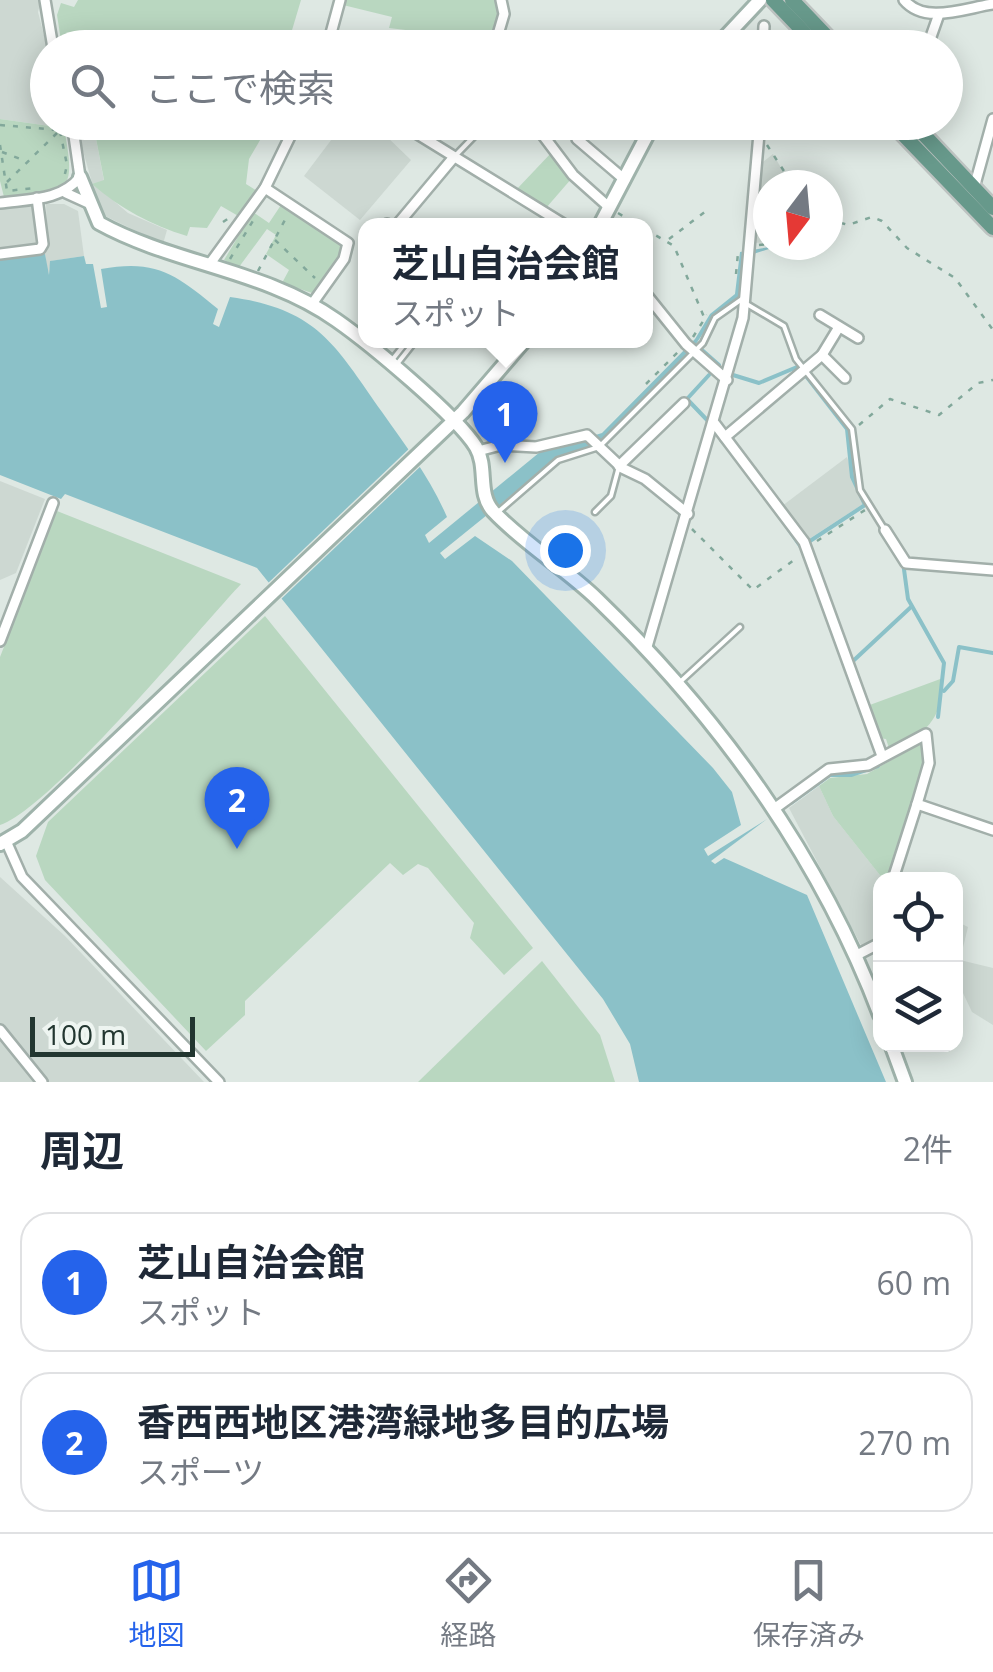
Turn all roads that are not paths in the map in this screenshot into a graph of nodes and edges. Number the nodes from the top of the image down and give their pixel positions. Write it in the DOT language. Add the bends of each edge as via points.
graph roads {
  1 [pos="45,0"];
  2 [pos="340,0"];
  3 [pos="501,0"];
  4 [pos="792,0"];
  5 [pos="904,0"];
  6 [pos="771,1"];
  7 [pos="993,4"];
  8 [pos="939,14"];
  9 [pos="764,26"];
  10 [pos="50,30"];
  11 [pos="332,30"];
  12 [pos="499,30"];
  13 [pos="736,30"];
  14 [pos="764,30"];
  15 [pos="800,30"];
  16 [pos="821,30"];
  17 [pos="933,30"];
  18 [pos="993,119"];
  19 [pos="75,140"];
  20 [pos="288,140"];
  21 [pos="426,140"];
  22 [pos="471,140"];
  23 [pos="547,140"];
  24 [pos="579,140"];
  25 [pos="645,140"];
  26 [pos="759,140"];
  27 [pos="907,140"];
  28 [pos="929,140"];
  29 [pos="454,157"];
  30 [pos="80,177"];
  31 [pos="625,180"];
  32 [pos="265,188"];
  33 [pos="974,188"];
  34 [pos="36,193"];
  35 [pos="66,193"];
  36 [pos="0,203"];
  37 [pos="88,203"];
  38 [pos="610,208"];
  39 [pos="993,208"];
  40 [pos="404,218"];
  41 [pos="551,218"];
  42 [pos="604,218"];
  43 [pos="993,228"];
  44 [pos="0,254"];
  45 [pos="209,265"];
  46 [pos="746,299"];
  47 [pos="653,303"];
  48 [pos="312,304"];
  49 [pos="820,315"];
  50 [pos="839,326"];
  51 [pos="858,338"];
  52 [pos="358,340"];
  53 [pos="368,348"];
  54 [pos="403,348"];
  55 [pos="408,348"];
  56 [pos="518,348"];
  57 [pos="695,352"];
  58 [pos="822,356"];
  59 [pos="391,366"];
  60 [pos="804,372"];
  61 [pos="780,375"];
  62 [pos="845,378"];
  63 [pos="727,380"];
  64 [pos="788,384"];
  65 [pos="684,403"];
  66 [pos="452,421"];
  67 [pos="715,424"];
  68 [pos="725,437"];
  69 [pos="599,448"];
  70 [pos="478,451"];
  71 [pos="619,466"];
  72 [pos="53,503"];
  73 [pos="595,512"];
  74 [pos="495,514"];
  75 [pos="686,518"];
  76 [pos="884,530"];
  77 [pos="993,570"];
  78 [pos="0,600"];
  79 [pos="14,605"];
  80 [pos="740,627"];
  81 [pos="0,641"];
  82 [pos="646,652"];
  83 [pos="676,684"];
  84 [pos="882,756"];
  85 [pos="918,804"];
  86 [pos="774,809"];
  87 [pos="993,830"];
  88 [pos="3,842"];
  89 [pos="896,872"];
  90 [pos="873,946"];
  91 [pos="854,956"];
  92 [pos="873,999"];
  93 [pos="0,1030"];
  94 [pos="895,1052"];
  95 [pos="42,1082"];
  96 [pos="220,1082"];
  97 [pos="905,1082"];
  1 -- 10 [label="street"];
  2 -- 11 [label="street"];
  3 -- 12 [label="street"];
  4 -- 16 [label="main road"];
  5 -- 8 [label="street" via="913,10"];
  6 -- 13 [label="street"];
  6 -- 15 [label="main road"];
  7 -- 8 [label="street"];
  8 -- 17 [label="street"];
  9 -- 14 [label="street"];
  18 -- 33 [label="street"];
  19 -- 30 [label="street"];
  20 -- 32 [label="street"];
  21 -- 29 [label="street"];
  22 -- 29 [label="lane"];
  23 -- 38 [label="street"];
  24 -- 31 [label="street"];
  25 -- 31 [label="street"];
  26 -- 46 [label="street"];
  27 -- 43 [label="main road"];
  28 -- 33 [label="main road"];
  29 -- 40 [label="street"];
  29 -- 41 [label="street"];
  30 -- 35 [label="street"];
  30 -- 37 [label="street"];
  31 -- 38 [label="street"];
  32 -- 45 [label="street"];
  32 -- 48 [label="street" via="350,249"];
  33 -- 39 [label="main road"];
  34 -- 35 [label="street"];
  34 -- 36 [label="street"];
  34 -- 44 [label="street" via="43,244"];
  35 -- 37 [label="street"];
  37 -- 45 [label="street" via="99,223 114,231"];
  38 -- 42 [label="street"];
  45 -- 48 [label="street"];
  46 -- 57 [label="lane" via="715,318"];
  46 -- 60 [label="lane" via="784,326"];
  46 -- 63 [label="street"];
  47 -- 57 [label="street"];
  48 -- 52 [label="street"];
  49 -- 50 [label="street"];
  50 -- 51 [label="street"];
  50 -- 58 [label="street"];
  53 -- 59 [label="street"];
  54 -- 59 [label="lane"];
  55 -- 59 [label="lane"];
  56 -- 66 [label="street"];
  57 -- 63 [label="street"];
  57 -- 69 [label="lane"];
  58 -- 60 [label="street"];
  58 -- 62 [label="street"];
  59 -- 66 [label="street"];
  60 -- 64 [label="street"];
  60 -- 76 [label="lane" via="852,429 856,475"];
  61 -- 64 [label="street"];
  63 -- 67 [label="street"];
  64 -- 68 [label="street"];
  65 -- 71 [label="street"];
  66 -- 70 [label="street"];
  66 -- 88 [label="street"];
  67 -- 68 [label="street"];
  67 -- 75 [label="street"];
  68 -- 84 [label="street" via="806,549"];
  69 -- 70 [label="street" via="591,437 566,437 536,448"];
  69 -- 71 [label="street"];
  69 -- 74 [label="lane" via="558,460"];
  70 -- 74 [label="street" via="484,494"];
  71 -- 73 [label="lane" via="611,496"];
  71 -- 75 [label="street" via="645,479"];
  72 -- 79 [label="street"];
  74 -- 82 [label="street" via="584,587"];
  75 -- 82 [label="street"];
  76 -- 77 [label="street" via="906,563"];
  78 -- 79 [label="street"];
  79 -- 81 [label="street"];
  80 -- 83 [label="lane"];
  82 -- 83 [label="street"];
  83 -- 86 [label="street"];
  84 -- 85 [label="street" via="926,734 929,763"];
  84 -- 86 [label="street" via="868,765 829,768"];
  85 -- 87 [label="street"];
  85 -- 89 [label="street"];
  86 -- 91 [label="street"];
  88 -- 96 [label="street" via="22,877"];
  90 -- 91 [label="street"];
  91 -- 92 [label="street"];
  93 -- 95 [label="street"];
  94 -- 97 [label="street"];
}
